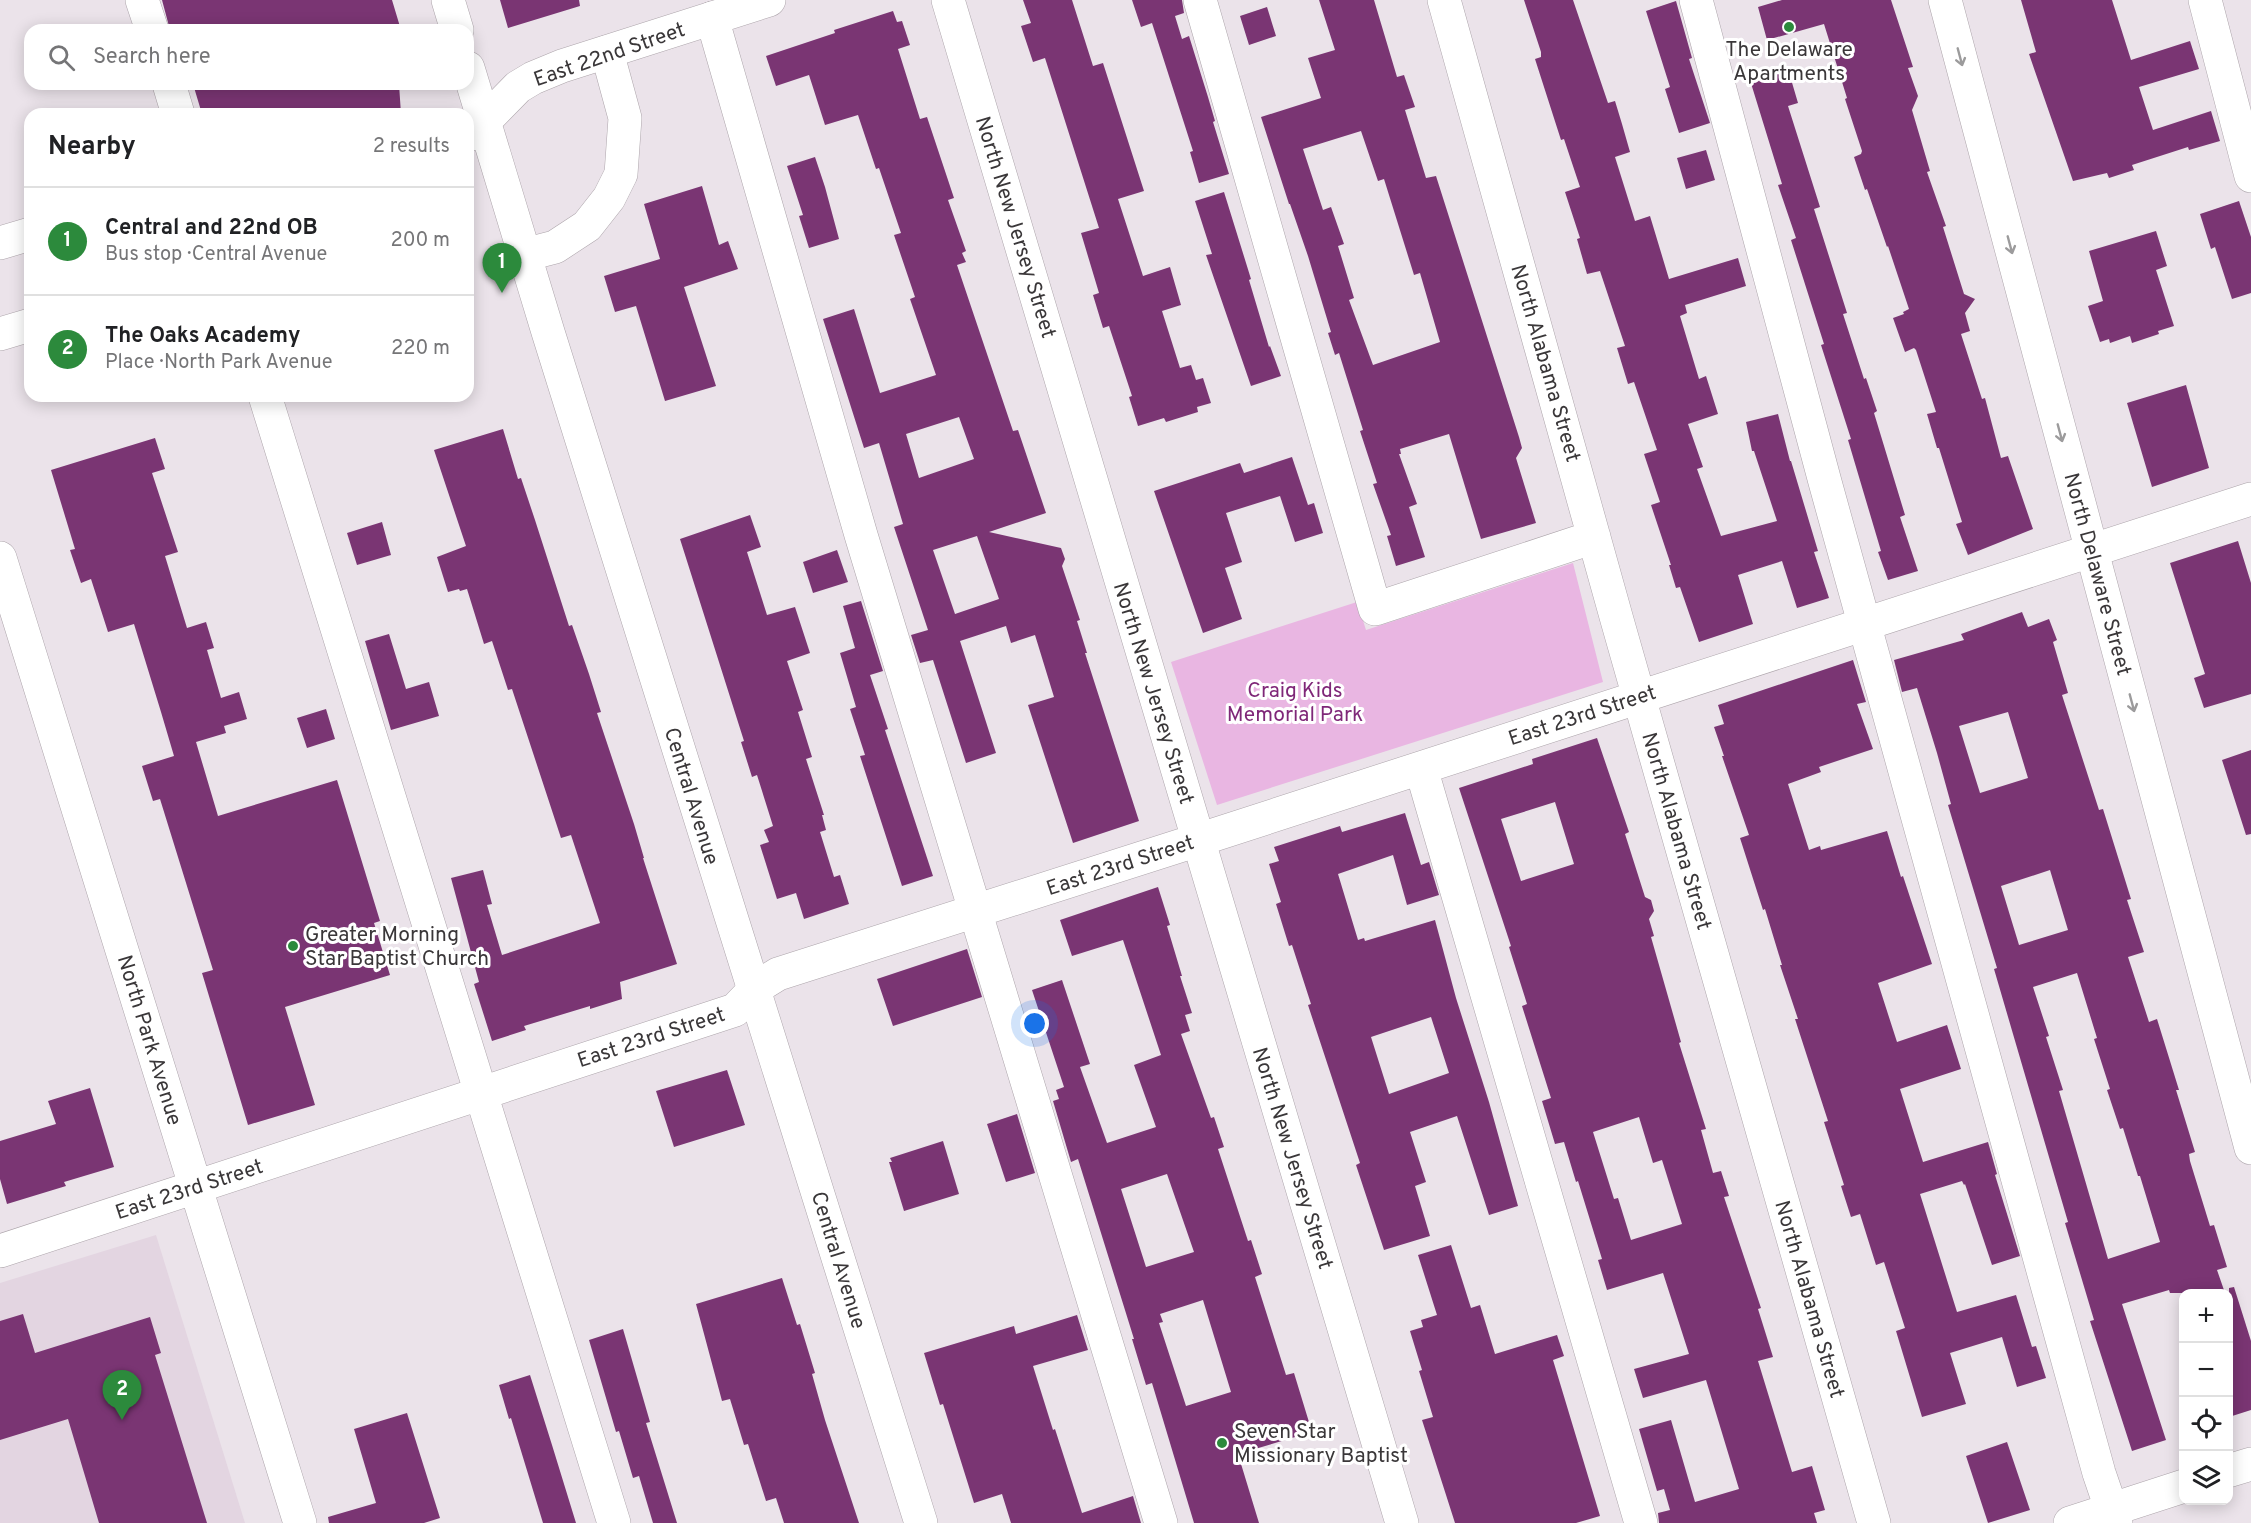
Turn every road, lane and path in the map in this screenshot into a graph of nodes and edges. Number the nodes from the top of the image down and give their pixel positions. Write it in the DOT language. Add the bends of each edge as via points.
graph roads {
  1 [pos="142,0"];
  2 [pos="448,0"];
  3 [pos="948,0"];
  4 [pos="1200,0"];
  5 [pos="1444,0"];
  6 [pos="1696,0"];
  7 [pos="1945,0"];
  8 [pos="2205,0"];
  9 [pos="757,2"];
  10 [pos="712,18"];
  11 [pos="150,24"];
  12 [pos="455,24"];
  13 [pos="607,52"];
  14 [pos="171,90"];
  15 [pos="471,90"];
  16 [pos="176,108"];
  17 [pos="473,108"];
  18 [pos="474,114"];
  19 [pos="476,130"];
  20 [pos="2251,176"];
  21 [pos="24,236"];
  22 [pos="0,243"];
  23 [pos="524,255"];
  24 [pos="24,327"];
  25 [pos="0,334"];
  26 [pos="267,402"];
  27 [pos="2251,499"];
  28 [pos="1594,537"];
  29 [pos="2092,551"];
  30 [pos="0,558"];
  31 [pos="1865,624"];
  32 [pos="1639,696"];
  33 [pos="1420,768"];
  34 [pos="1198,840"];
  35 [pos="975,911"];
  36 [pos="754,992"];
  37 [pos="480,1093"];
  38 [pos="2251,1148"];
  39 [pos="196,1187"];
  40 [pos="0,1251"];
  41 [pos="2251,1464"];
  42 [pos="2233,1470"];
  43 [pos="2179,1488"];
  44 [pos="2114,1516"];
  45 [pos="300,1523"];
  46 [pos="614,1523"];
  47 [pos="921,1523"];
  48 [pos="1161,1523"];
  49 [pos="1402,1523"];
  50 [pos="1641,1523"];
  51 [pos="1874,1523"];
  52 [pos="2070,1523"];
  1 -- 11 [label="street"];
  2 -- 12 [label="street"];
  3 -- 34 [label="street, North New Jersey Street"];
  4 -- 28 [label="street" via="1375,609"];
  5 -- 28 [label="street, North Alabama Street"];
  6 -- 31 [label="street"];
  7 -- 29 [label="street, North Delaware Street, one-way"];
  8 -- 20 [label="street"];
  9 -- 10 [label="street, East 22nd Street"];
  10 -- 13 [label="street, East 22nd Street"];
  10 -- 35 [label="street" via="861,535"];
  13 -- 19 [label="street, East 22nd Street" via="533,78 518,87"];
  13 -- 23 [label="street" via="624,118 621,174 609,198 587,226 555,248"];
  14 -- 16 [label="street"];
  15 -- 17 [label="street, Central Avenue"];
  18 -- 19 [label="street, Central Avenue"];
  19 -- 23 [label="street, Central Avenue"];
  21 -- 22 [label="street"];
  23 -- 36 [label="street, Central Avenue"];
  24 -- 25 [label="street"];
  26 -- 37 [label="street"];
  27 -- 29 [label="street, East 23rd Street"];
  28 -- 32 [label="street, North Alabama Street"];
  29 -- 31 [label="street, East 23rd Street"];
  29 -- 38 [label="street, North Delaware Street, one-way"];
  30 -- 39 [label="street, North Park Avenue"];
  31 -- 32 [label="street, East 23rd Street"];
  31 -- 44 [label="street"];
  32 -- 33 [label="street, East 23rd Street"];
  32 -- 51 [label="street, North Alabama Street"];
  33 -- 34 [label="street, East 23rd Street"];
  33 -- 50 [label="street"];
  34 -- 35 [label="street, East 23rd Street"];
  34 -- 49 [label="street, North New Jersey Street"];
  35 -- 36 [label="street, East 23rd Street" via="778,974"];
  35 -- 48 [label="street"];
  36 -- 37 [label="street, East 23rd Street" via="735,1010"];
  36 -- 47 [label="street, Central Avenue"];
  37 -- 39 [label="street, East 23rd Street"];
  37 -- 46 [label="street"];
  39 -- 40 [label="street, East 23rd Street"];
  39 -- 45 [label="street, North Park Avenue"];
  41 -- 42 [label="street"];
  43 -- 44 [label="street"];
  44 -- 52 [label="street"];
}
